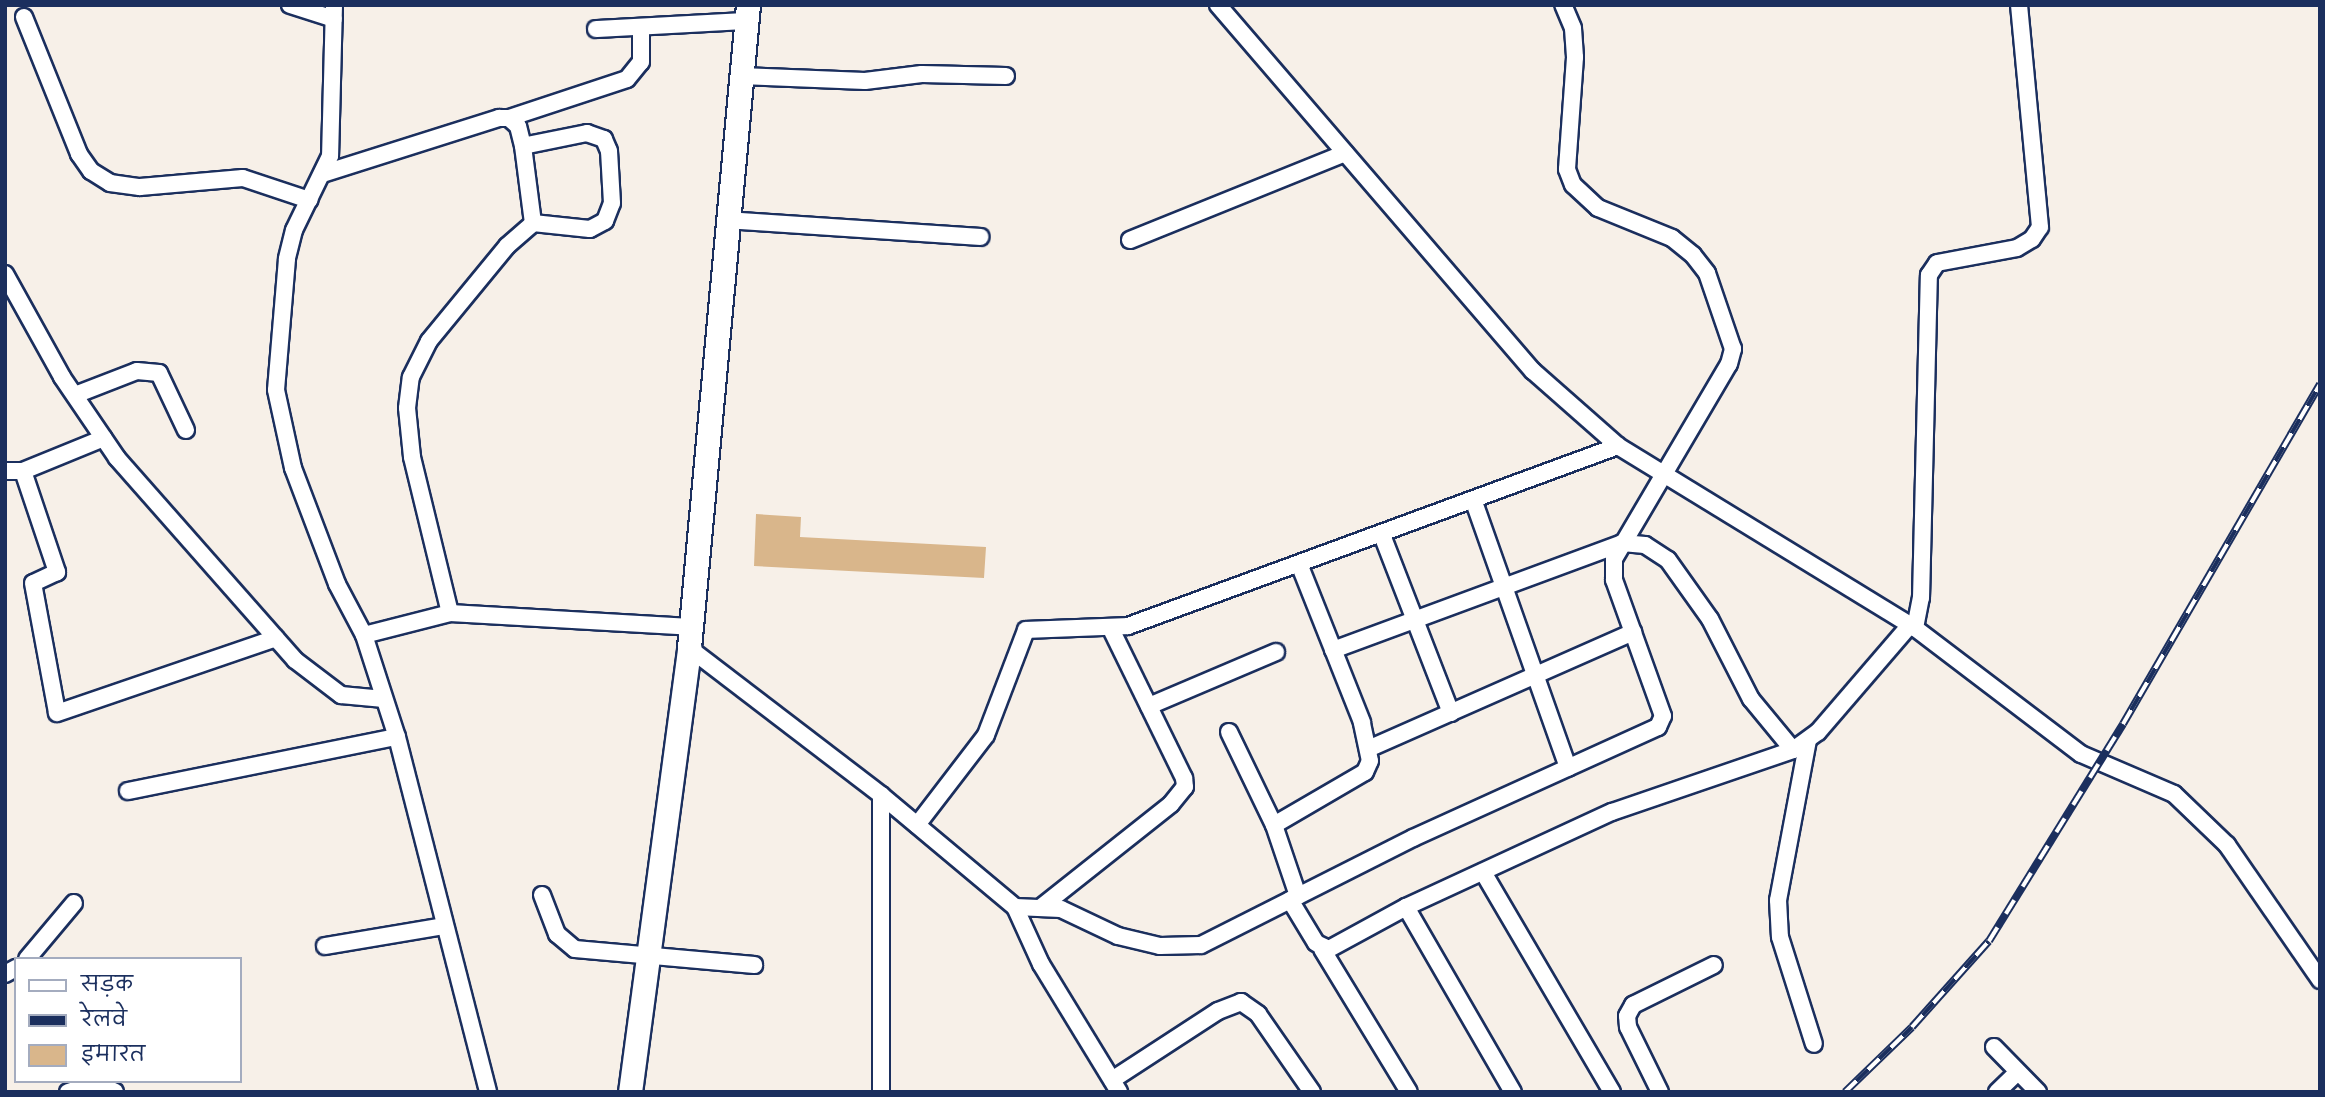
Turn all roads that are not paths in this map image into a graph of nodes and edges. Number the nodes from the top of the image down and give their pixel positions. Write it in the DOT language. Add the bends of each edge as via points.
graph roads {
  1 [pos="290,5"];
  2 [pos="1218,5"];
  3 [pos="1563,5"];
  4 [pos="2019,5"];
  5 [pos="334,12"];
  6 [pos="747,13"];
  7 [pos="24,17"];
  8 [pos="641,27"];
  9 [pos="596,29"];
  10 [pos="741,76"];
  11 [pos="1006,76"];
  12 [pos="509,118"];
  13 [pos="523,146"];
  14 [pos="1345,153"];
  15 [pos="322,174"];
  16 [pos="309,201"];
  17 [pos="726,220"];
  18 [pos="533,223"];
  19 [pos="980,237"];
  20 [pos="1130,240"];
  21 [pos="5,274"];
  22 [pos="75,395"];
  23 [pos="186,430"];
  24 [pos="104,438"];
  25 [pos="1618,446"];
  26 [pos="5,471"];
  27 [pos="23,471"];
  28 [pos="1662,473"];
  29 [pos="1474,502"];
  30 [pos="1382,536"];
  31 [pos="1622,543"];
  32 [pos="1300,566"];
  33 [pos="1503,587"];
  34 [pos="450,612"];
  35 [pos="1414,620"];
  36 [pos="1912,626"];
  37 [pos="1111,629"];
  38 [pos="1633,632"];
  39 [pos="364,635"];
  40 [pos="690,637"];
  41 [pos="276,638"];
  42 [pos="1333,650"];
  43 [pos="1276,652"];
  44 [pos="1535,676"];
  45 [pos="384,699"];
  46 [pos="1149,706"];
  47 [pos="1451,713"];
  48 [pos="1229,732"];
  49 [pos="397,737"];
  50 [pos="1808,740"];
  51 [pos="1368,749"];
  52 [pos="1793,750"];
  53 [pos="1568,768"];
  54 [pos="128,790"];
  55 [pos="881,795"];
  56 [pos="918,825"];
  57 [pos="1274,825"];
  58 [pos="1483,872"];
  59 [pos="542,895"];
  60 [pos="1294,898"];
  61 [pos="74,903"];
  62 [pos="1015,907"];
  63 [pos="1406,907"];
  64 [pos="1040,908"];
  65 [pos="443,926"];
  66 [pos="325,946"];
  67 [pos="1322,949"];
  68 [pos="29,957"];
  69 [pos="647,959"];
  70 [pos="754,965"];
  71 [pos="1714,965"];
  72 [pos="2320,980"];
  73 [pos="1814,1044"];
  74 [pos="1994,1047"];
  75 [pos="2017,1073"];
  76 [pos="1116,1086"];
  77 [pos="68,1092"];
  78 [pos="115,1092"];
  79 [pos="488,1092"];
  80 [pos="630,1092"];
  81 [pos="881,1092"];
  82 [pos="1312,1092"];
  83 [pos="1409,1092"];
  84 [pos="1513,1092"];
  85 [pos="1612,1092"];
  86 [pos="1660,1092"];
  87 [pos="1997,1092"];
  88 [pos="2038,1092"];
  1 -- 5 [label="street"];
  2 -- 14 [label="street"];
  3 -- 28 [label="street" via="1573,27 1575,58 1567,169 1573,185 1598,208 1672,239 1693,255 1707,273 1730,330 1733,349 1729,364"];
  4 -- 36 [label="street" via="2040,227 2032,239 2017,247 1937,264 1929,275 1921,598"];
  5 -- 15 [label="street" via="330,156"];
  6 -- 8 [label="street"];
  6 -- 10 [label="street"];
  7 -- 16 [label="street" via="79,154 91,171 110,183 140,187 243,178"];
  8 -- 9 [label="street"];
  8 -- 12 [label="street" via="641,62 627,79"];
  10 -- 11 [label="street" via="865,81 922,74"];
  10 -- 17 [label="street"];
  12 -- 13 [label="street" via="518,126"];
  12 -- 15 [label="street"];
  13 -- 18 [label="street"];
  13 -- 18 [label="street" via="587,133 604,139 609,151 612,203 605,221 590,229"];
  14 -- 20 [label="street"];
  14 -- 25 [label="street" via="1533,371"];
  15 -- 16 [label="street"];
  16 -- 39 [label="street" via="287,259 276,390 293,468 337,584"];
  17 -- 19 [label="street"];
  17 -- 40 [label="street"];
  18 -- 34 [label="street" via="507,246 429,341 411,377 407,408 412,457"];
  21 -- 22 [label="street"];
  22 -- 23 [label="street" via="137,371 159,373"];
  22 -- 24 [label="street"];
  24 -- 27 [label="street"];
  24 -- 41 [label="street"];
  25 -- 28 [label="street"];
  25 -- 29 [label="street"];
  26 -- 27 [label="street"];
  27 -- 41 [label="street" via="57,572 33,583 57,713"];
  28 -- 31 [label="street"];
  28 -- 36 [label="street"];
  29 -- 30 [label="street"];
  29 -- 33 [label="street"];
  30 -- 32 [label="street"];
  30 -- 35 [label="street"];
  31 -- 33 [label="street"];
  31 -- 38 [label="street" via="1614,559 1614,580"];
  31 -- 52 [label="street" via="1645,545 1668,561 1710,619 1751,699"];
  32 -- 37 [label="street"];
  32 -- 42 [label="street"];
  33 -- 35 [label="street"];
  33 -- 44 [label="street"];
  34 -- 39 [label="street"];
  34 -- 40 [label="street"];
  35 -- 42 [label="street"];
  35 -- 47 [label="street"];
  36 -- 50 [label="street"];
  36 -- 72 [label="street" via="2081,754 2174,794 2207,821"];
  37 -- 46 [label="street"];
  37 -- 56 [label="street" via="1027,630 1020,637 986,735"];
  38 -- 44 [label="street"];
  38 -- 53 [label="street" via="1663,716 1658,727"];
  39 -- 45 [label="street"];
  40 -- 55 [label="street"];
  40 -- 69 [label="street"];
  41 -- 45 [label="street" via="320,682 341,695"];
  42 -- 51 [label="street"];
  43 -- 46 [label="street"];
  44 -- 47 [label="street"];
  44 -- 53 [label="street"];
  45 -- 49 [label="street"];
  46 -- 64 [label="street" via="1185,788"];
  47 -- 51 [label="street"];
  48 -- 57 [label="street"];
  49 -- 54 [label="street"];
  49 -- 65 [label="street"];
  50 -- 52 [label="street"];
  50 -- 73 [label="street" via="1777,900 1780,937"];
  51 -- 57 [label="street" via="1365,772"];
  52 -- 58 [label="street" via="1612,812"];
  53 -- 60 [label="street"];
  55 -- 56 [label="street"];
  55 -- 81 [label="street"];
  56 -- 62 [label="street"];
  57 -- 60 [label="street"];
  58 -- 63 [label="street"];
  58 -- 85 [label="street"];
  59 -- 69 [label="street" via="557,934 575,949"];
  60 -- 64 [label="street" via="1201,945 1184,948 1118,936 1061,909"];
  60 -- 67 [label="street"];
  61 -- 68 [label="street"];
  62 -- 64 [label="street"];
  62 -- 76 [label="street" via="1041,964"];
  63 -- 67 [label="street"];
  63 -- 84 [label="street"];
  65 -- 66 [label="street"];
  65 -- 79 [label="street"];
  67 -- 83 [label="street"];
  69 -- 70 [label="street"];
  69 -- 80 [label="street"];
  71 -- 86 [label="street" via="1633,1005 1627,1016"];
  74 -- 75 [label="street"];
  75 -- 87 [label="street"];
  75 -- 88 [label="street"];
  76 -- 82 [label="street" via="1218,1011 1241,1002 1258,1014"];
  77 -- 78 [label="street" via="96,1083"];
}
